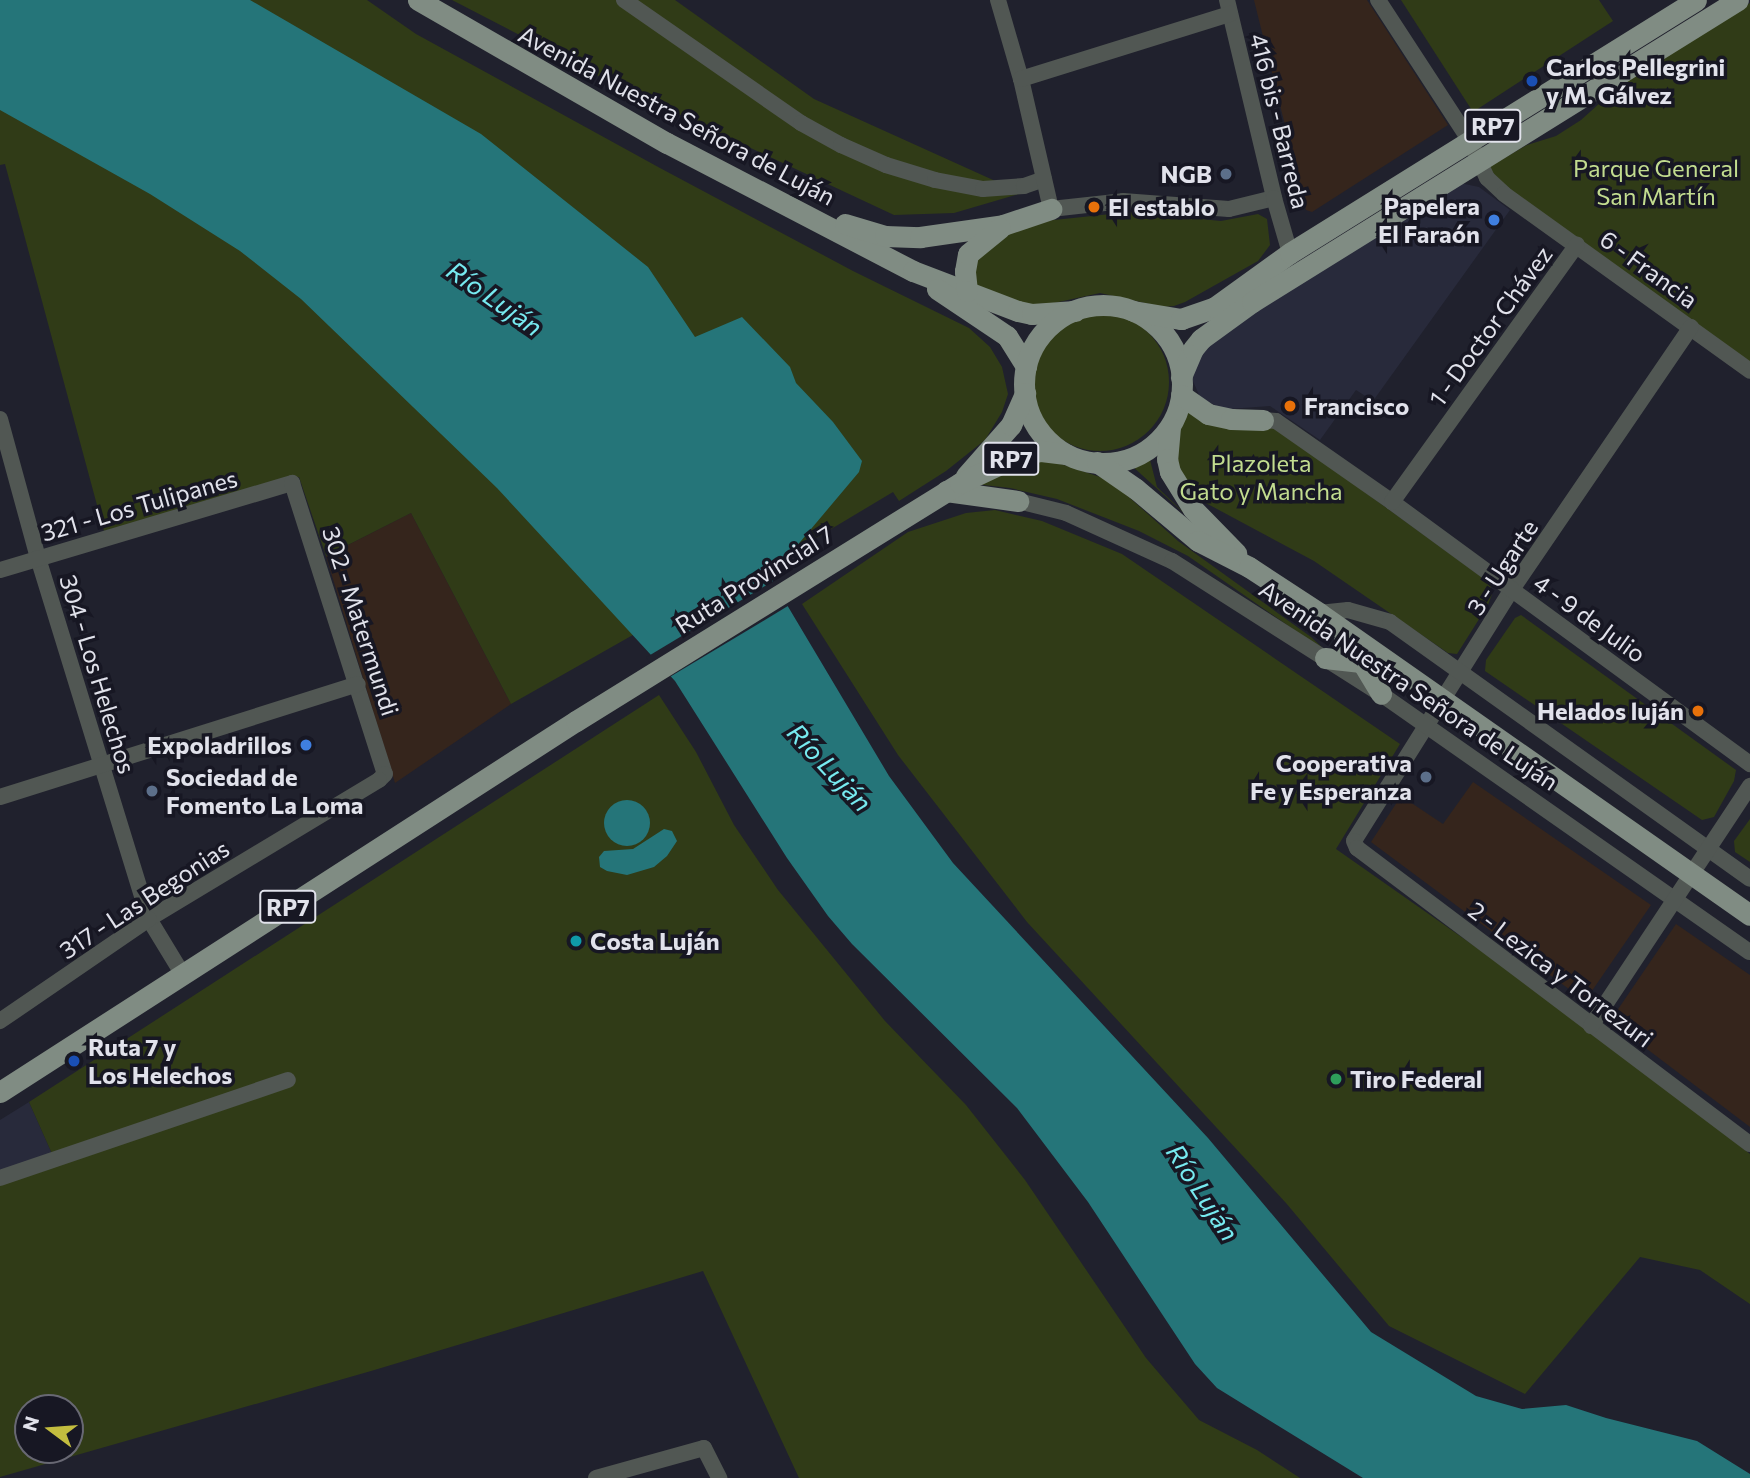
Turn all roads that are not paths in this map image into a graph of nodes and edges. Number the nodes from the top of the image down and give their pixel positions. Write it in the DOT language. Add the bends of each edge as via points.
graph roads {
  1 [pos="418,0"];
  2 [pos="998,0"];
  3 [pos="1378,0"];
  4 [pos="1696,0"];
  5 [pos="1738,0"];
  6 [pos="627,1"];
  7 [pos="1229,7"];
  8 [pos="1021,79"];
  9 [pos="1470,141"];
  10 [pos="1480,162"];
  11 [pos="1044,179"];
  12 [pos="1273,198"];
  13 [pos="780,201"];
  14 [pos="1051,209"];
  15 [pos="1003,225"];
  16 [pos="1577,245"];
  17 [pos="1290,253"];
  18 [pos="913,271"];
  19 [pos="967,291"];
  20 [pos="1075,310"];
  21 [pos="1133,311"];
  22 [pos="1691,327"];
  23 [pos="1026,367"];
  24 [pos="1750,371"];
  25 [pos="1181,386"];
  26 [pos="1025,393"];
  27 [pos="0,419"];
  28 [pos="1263,419"];
  29 [pos="1170,427"];
  30 [pos="1066,454"];
  31 [pos="1097,462"];
  32 [pos="292,483"];
  33 [pos="953,487"];
  34 [pos="1018,501"];
  35 [pos="1392,502"];
  36 [pos="38,558"];
  37 [pos="1249,567"];
  38 [pos="0,570"];
  39 [pos="1512,589"];
  40 [pos="1319,613"];
  41 [pos="1325,658"];
  42 [pos="1362,662"];
  43 [pos="1401,671"];
  44 [pos="1461,674"];
  45 [pos="358,684"];
  46 [pos="1381,694"];
  47 [pos="1444,700"];
  48 [pos="1427,726"];
  49 [pos="1750,764"];
  50 [pos="102,765"];
  51 [pos="385,774"];
  52 [pos="1750,786"];
  53 [pos="0,797"];
  54 [pos="1356,834"];
  55 [pos="1709,849"];
  56 [pos="1692,873"];
  57 [pos="1750,878"];
  58 [pos="1676,898"];
  59 [pos="1750,915"];
  60 [pos="149,919"];
  61 [pos="1750,952"];
  62 [pos="183,975"];
  63 [pos="0,1021"];
  64 [pos="1591,1026"];
  65 [pos="288,1080"];
  66 [pos="0,1092"];
  67 [pos="1750,1144"];
  68 [pos="0,1178"];
  69 [pos="596,1478"];
  70 [pos="719,1478"];
  1 -- 13 [label="main road, Avenida Nuestra Señora de Luján" via="667,143"];
  2 -- 8 [label="street"];
  3 -- 9 [label="street, 6 - Francia"];
  4 -- 9 [label="main road, RP7"];
  5 -- 10 [label="main road, RP7"];
  6 -- 11 [label="street" via="801,123 875,160 935,180 983,189 1024,186"];
  7 -- 8 [label="street"];
  7 -- 12 [label="street, 416 bis - Barreda"];
  8 -- 11 [label="street"];
  9 -- 10 [label="street, 6 - Francia"];
  9 -- 17 [label="main road, RP7"];
  10 -- 16 [label="street, 6 - Francia" via="1487,178 1504,194"];
  10 -- 25 [label="main road, RP7" via="1209,331 1193,349"];
  11 -- 14 [label="street"];
  12 -- 14 [label="street" via="1229,209 1123,201"];
  12 -- 17 [label="street, 416 bis - Barreda"];
  13 -- 15 [label="main road" via="903,239"];
  13 -- 18 [label="main road, Avenida Nuestra Señora de Luján"];
  14 -- 15 [label="main road"];
  15 -- 19 [label="main road" via="968,254"];
  16 -- 22 [label="street, 6 - Francia"];
  16 -- 35 [label="street, 1 - Doctor Chávez"];
  17 -- 21 [label="main road, RP7" via="1215,307 1193,317"];
  18 -- 19 [label="main road, Avenida Nuestra Señora de Luján"];
  18 -- 23 [label="main road, Avenida Nuestra Señora de Luján" via="1007,335"];
  19 -- 20 [label="main road, Avenida Nuestra Señora de Luján" via="1032,314"];
  20 -- 21 [label="main road, RP7" via="1104,305"];
  20 -- 23 [label="main road, RP7" via="1044,333"];
  21 -- 25 [label="main road, RP7" via="1154,324 1170,342"];
  22 -- 24 [label="street, 6 - Francia"];
  22 -- 39 [label="street, 3 - Ugarte"];
  23 -- 26 [label="main road, RP7"];
  25 -- 28 [label="main road" via="1208,414"];
  25 -- 29 [label="main road, RP7"];
  26 -- 30 [label="main road, RP7" via="1034,422 1053,446"];
  26 -- 33 [label="main road, Ruta Provincial 7 / RP7" via="1011,425"];
  27 -- 36 [label="street, 304 - Los Helechos"];
  28 -- 35 [label="street, 4 - 9 de Julio" via="1276,421"];
  29 -- 31 [label="main road, RP7" via="1141,453 1116,462"];
  29 -- 37 [label="main road, Avenida Nuestra Señora de Luján" via="1170,472 1193,509"];
  30 -- 31 [label="main road, RP7"];
  30 -- 33 [label="main road, Ruta Provincial 7 / RP7" via="1041,451 1017,456"];
  31 -- 37 [label="main road, Avenida Nuestra Señora de Luján" via="1198,541"];
  32 -- 36 [label="street, 321 - Los Tulipanes"];
  32 -- 45 [label="street, 302 - Matermundi"];
  33 -- 34 [label="main road"];
  33 -- 62 [label="main road, Ruta Provincial 7 / RP7" via="576,721"];
  34 -- 41 [label="street, Avenida Nuestra Señora de Luján" via="1066,513 1172,561"];
  35 -- 39 [label="street, 4 - 9 de Julio"];
  36 -- 38 [label="street, 321 - Los Tulipanes"];
  36 -- 50 [label="street, 304 - Los Helechos"];
  37 -- 40 [label="main road, Avenida Nuestra Señora de Luján"];
  39 -- 44 [label="street, 3 - Ugarte"];
  39 -- 49 [label="street, 4 - 9 de Julio"];
  40 -- 42 [label="main road"];
  40 -- 43 [label="main road, Avenida Nuestra Señora de Luján"];
  40 -- 44 [label="street, Avenida Nuestra Señora de Luján" via="1348,610 1390,622"];
  41 -- 42 [label="main road"];
  41 -- 46 [label="street, Avenida Nuestra Señora de Luján"];
  42 -- 43 [label="main road"];
  42 -- 46 [label="main road"];
  43 -- 47 [label="main road, Avenida Nuestra Señora de Luján"];
  44 -- 47 [label="street, 3 - Ugarte"];
  44 -- 55 [label="street, Avenida Nuestra Señora de Luján"];
  45 -- 50 [label="street"];
  45 -- 51 [label="street, 302 - Matermundi"];
  46 -- 48 [label="street, Avenida Nuestra Señora de Luján"];
  47 -- 48 [label="street, 3 - Ugarte"];
  47 -- 56 [label="main road, Avenida Nuestra Señora de Luján"];
  48 -- 54 [label="street, 3 - Ugarte"];
  48 -- 58 [label="street, Avenida Nuestra Señora de Luján"];
  50 -- 53 [label="street"];
  50 -- 60 [label="street, 304 - Los Helechos"];
  51 -- 60 [label="street, 317 - Las Begonias"];
  52 -- 55 [label="street"];
  54 -- 64 [label="street, 2 - Lezica y Torrezuri" via="1357,848"];
  55 -- 56 [label="street"];
  55 -- 57 [label="street, Avenida Nuestra Señora de Luján"];
  56 -- 58 [label="street"];
  56 -- 59 [label="main road, Avenida Nuestra Señora de Luján"];
  58 -- 61 [label="street, Avenida Nuestra Señora de Luján"];
  58 -- 64 [label="street"];
  60 -- 62 [label="street, 304 - Los Helechos"];
  60 -- 63 [label="street, 317 - Las Begonias"];
  62 -- 66 [label="main road, RP7"];
  64 -- 67 [label="street, 2 - Lezica y Torrezuri"];
  65 -- 68 [label="street"];
  69 -- 70 [label="street" via="704,1448"];
}
